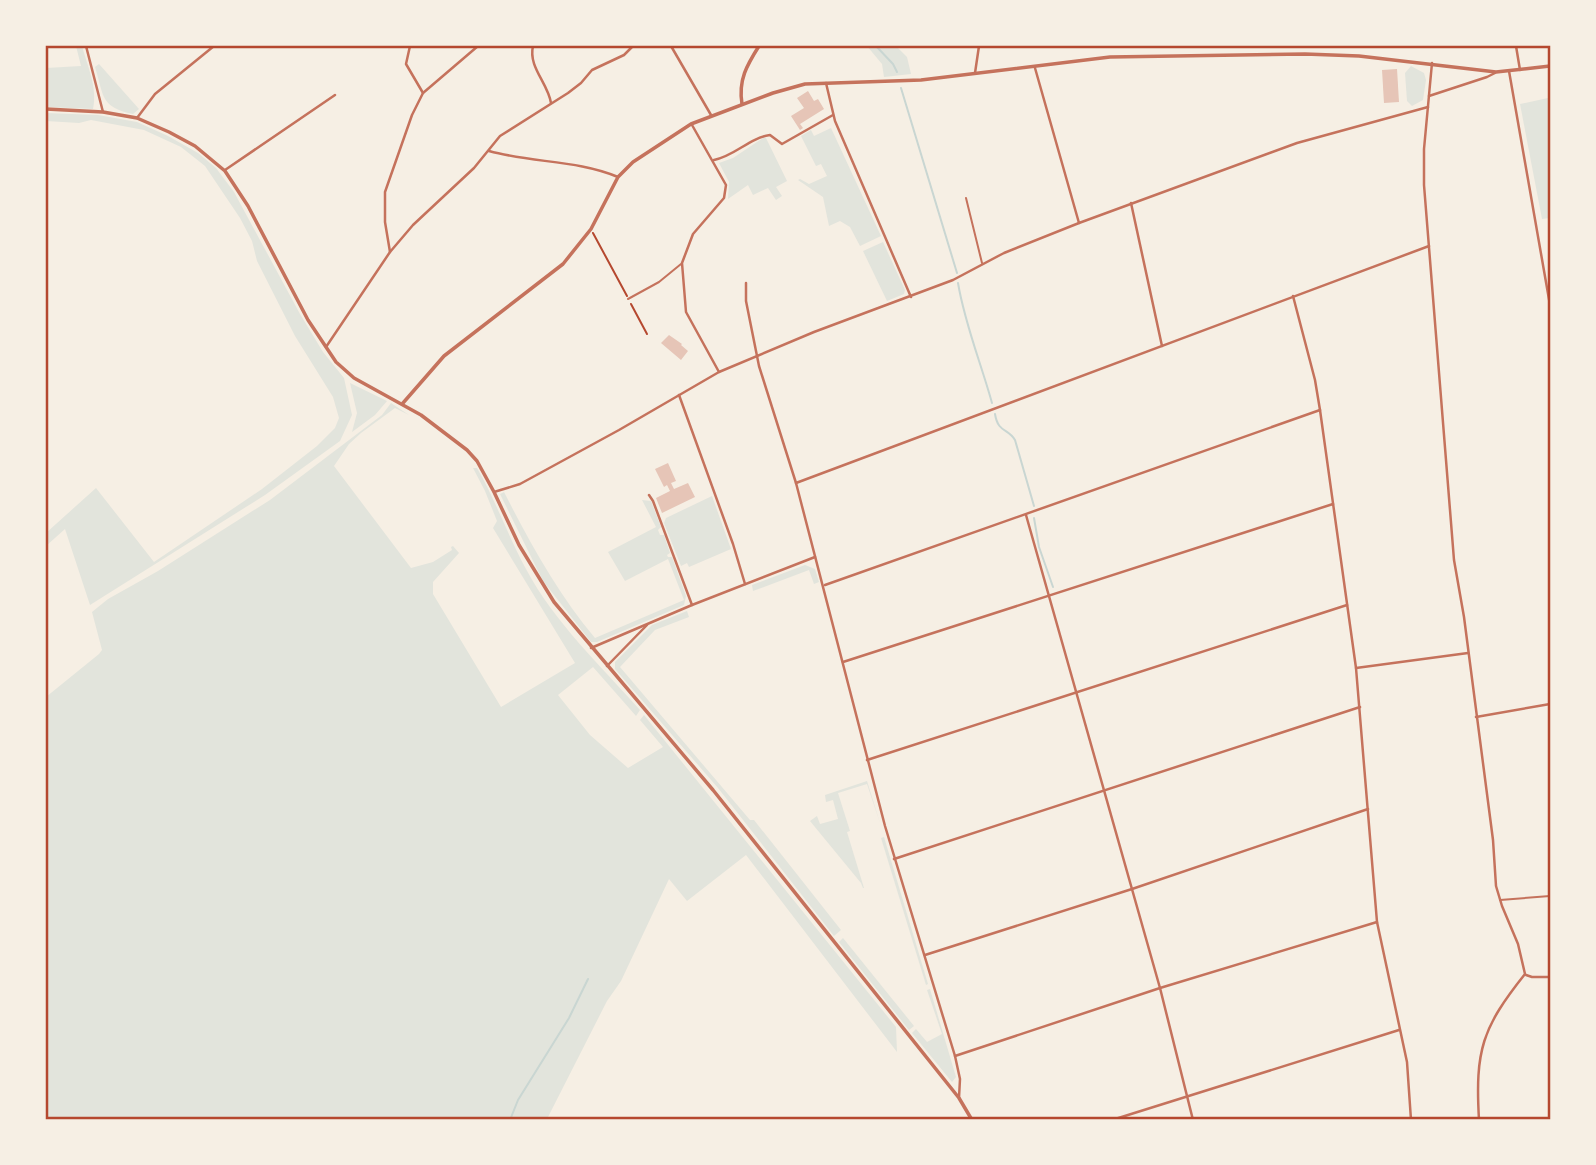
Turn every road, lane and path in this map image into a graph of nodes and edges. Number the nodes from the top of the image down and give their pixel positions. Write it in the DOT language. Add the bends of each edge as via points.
graph roads {
  1 [pos="86,46"];
  2 [pos="213,46"];
  3 [pos="410,46"];
  4 [pos="478,46"];
  5 [pos="533,46"];
  6 [pos="633,46"];
  7 [pos="671,46"];
  8 [pos="760,46"];
  9 [pos="979,46"];
  10 [pos="1516,46"];
  11 [pos="1432,63"];
  12 [pos="1035,66"];
  13 [pos="1550,66"];
  14 [pos="1520,70"];
  15 [pos="1509,71"];
  16 [pos="1496,72"];
  17 [pos="975,74"];
  18 [pos="826,83"];
  19 [pos="423,93"];
  20 [pos="335,95"];
  21 [pos="1429,96"];
  22 [pos="551,103"];
  23 [pos="742,104"];
  24 [pos="1428,107"];
  25 [pos="46,110"];
  26 [pos="103,112"];
  27 [pos="711,115"];
  28 [pos="833,115"];
  29 [pos="137,118"];
  30 [pos="691,124"];
  31 [pos="489,151"];
  32 [pos="713,160"];
  33 [pos="225,171"];
  34 [pos="618,177"];
  35 [pos="966,198"];
  36 [pos="1131,203"];
  37 [pos="1079,223"];
  38 [pos="591,229"];
  39 [pos="1429,246"];
  40 [pos="390,252"];
  41 [pos="682,263"];
  42 [pos="982,264"];
  43 [pos="746,283"];
  44 [pos="1293,296"];
  45 [pos="911,297"];
  46 [pos="628,299"];
  47 [pos="1550,304"];
  48 [pos="647,334"];
  49 [pos="1162,345"];
  50 [pos="326,347"];
  51 [pos="757,355"];
  52 [pos="719,372"];
  53 [pos="679,395"];
  54 [pos="403,403"];
  55 [pos="1321,410"];
  56 [pos="796,483"];
  57 [pos="494,492"];
  58 [pos="649,495"];
  59 [pos="1333,504"];
  60 [pos="1026,515"];
  61 [pos="815,557"];
  62 [pos="745,585"];
  63 [pos="824,585"];
  64 [pos="1049,594"];
  65 [pos="692,605"];
  66 [pos="1347,605"];
  67 [pos="649,623"];
  68 [pos="592,648"];
  69 [pos="1468,653"];
  70 [pos="843,662"];
  71 [pos="607,666"];
  72 [pos="1356,668"];
  73 [pos="1076,693"];
  74 [pos="1550,704"];
  75 [pos="1360,707"];
  76 [pos="1476,718"];
  77 [pos="867,760"];
  78 [pos="1104,792"];
  79 [pos="1368,809"];
  80 [pos="894,859"];
  81 [pos="1132,889"];
  82 [pos="1550,896"];
  83 [pos="1500,900"];
  84 [pos="1377,922"];
  85 [pos="924,956"];
  86 [pos="1525,974"];
  87 [pos="1550,977"];
  88 [pos="1160,988"];
  89 [pos="1399,1030"];
  90 [pos="955,1056"];
  91 [pos="1186,1096"];
  92 [pos="959,1098"];
  93 [pos="972,1119"];
  94 [pos="1112,1119"];
  95 [pos="1193,1119"];
  96 [pos="1411,1119"];
  97 [pos="1479,1119"];
  1 -- 26 [label="street"];
  2 -- 29 [label="street" via="155,94"];
  3 -- 19 [label="street" via="407,64"];
  4 -- 19 [label="street"];
  5 -- 22 [label="street" via="531,61"];
  6 -- 22 [label="street" via="592,70 582,83"];
  7 -- 27 [label="street"];
  8 -- 23 [label="street" via="741,79"];
  9 -- 17 [label="street"];
  10 -- 14 [label="street"];
  11 -- 12 [label="street" via="1305,54 1110,57"];
  11 -- 16 [label="street"];
  11 -- 21 [label="street"];
  12 -- 17 [label="street"];
  12 -- 37 [label="street"];
  13 -- 14 [label="street"];
  14 -- 15 [label="street"];
  15 -- 16 [label="street"];
  15 -- 47 [label="street"];
  16 -- 21 [label="street"];
  17 -- 18 [label="street" via="887,83"];
  18 -- 23 [label="street" via="805,84"];
  18 -- 28 [label="street"];
  19 -- 40 [label="street" via="384,192"];
  20 -- 33 [label="street"];
  21 -- 24 [label="street"];
  22 -- 31 [label="street" via="500,136"];
  23 -- 27 [label="street"];
  24 -- 36 [label="street" via="1297,143"];
  24 -- 39 [label="street" via="1424,149"];
  25 -- 26 [label="street"];
  26 -- 29 [label="street"];
  27 -- 30 [label="street"];
  28 -- 32 [label="street" via="782,144 770,135 759,137 733,154"];
  28 -- 45 [label="street"];
  29 -- 33 [label="street" via="195,146"];
  30 -- 32 [label="street"];
  30 -- 34 [label="street"];
  31 -- 34 [label="street" via="599,169"];
  31 -- 40 [label="street"];
  32 -- 41 [label="street" via="727,193 693,234"];
  33 -- 50 [label="street"];
  34 -- 38 [label="street"];
  35 -- 42 [label="lane"];
  36 -- 37 [label="street"];
  36 -- 49 [label="street"];
  37 -- 42 [label="street"];
  38 -- 46 [label="path"];
  38 -- 54 [label="street" via="563,264 444,356"];
  39 -- 44 [label="street"];
  39 -- 69 [label="street" via="1454,559"];
  40 -- 50 [label="street"];
  41 -- 46 [label="lane"];
  41 -- 52 [label="street" via="686,312"];
  42 -- 45 [label="street"];
  43 -- 51 [label="street"];
  44 -- 49 [label="street"];
  44 -- 55 [label="street"];
  45 -- 51 [label="street"];
  46 -- 48 [label="path"];
  49 -- 56 [label="street"];
  50 -- 54 [label="street" via="354,379"];
  51 -- 52 [label="street"];
  51 -- 56 [label="street"];
  52 -- 53 [label="street"];
  53 -- 57 [label="street" via="520,484"];
  53 -- 62 [label="street"];
  54 -- 57 [label="street" via="467,450"];
  55 -- 59 [label="street"];
  55 -- 60 [label="street"];
  56 -- 61 [label="street"];
  57 -- 68 [label="street" via="543,587"];
  58 -- 65 [label="street"];
  59 -- 64 [label="street"];
  59 -- 66 [label="street"];
  60 -- 63 [label="street"];
  60 -- 64 [label="street"];
  61 -- 62 [label="street"];
  61 -- 63 [label="street"];
  62 -- 65 [label="street"];
  63 -- 70 [label="street"];
  64 -- 70 [label="street"];
  64 -- 73 [label="street"];
  65 -- 67 [label="street"];
  66 -- 72 [label="street"];
  66 -- 73 [label="street"];
  67 -- 68 [label="street"];
  67 -- 71 [label="street"];
  68 -- 71 [label="street"];
  69 -- 72 [label="street"];
  69 -- 76 [label="street"];
  70 -- 77 [label="street"];
  71 -- 92 [label="street" via="713,790"];
  72 -- 75 [label="street"];
  73 -- 77 [label="street"];
  73 -- 78 [label="street"];
  74 -- 76 [label="street"];
  75 -- 78 [label="street"];
  75 -- 79 [label="street"];
  76 -- 83 [label="street"];
  77 -- 80 [label="street"];
  78 -- 80 [label="street"];
  78 -- 81 [label="street"];
  79 -- 81 [label="street"];
  79 -- 84 [label="street"];
  80 -- 85 [label="street"];
  81 -- 85 [label="street"];
  81 -- 88 [label="street"];
  82 -- 83 [label="lane"];
  83 -- 86 [label="street"];
  84 -- 88 [label="street"];
  84 -- 89 [label="street"];
  85 -- 90 [label="street"];
  86 -- 87 [label="street"];
  86 -- 97 [label="street" via="1486,1031 1478,1074"];
  88 -- 90 [label="street"];
  88 -- 91 [label="street"];
  89 -- 91 [label="street"];
  89 -- 96 [label="street" via="1407,1062"];
  90 -- 92 [label="street"];
  91 -- 94 [label="street"];
  91 -- 95 [label="street"];
  92 -- 93 [label="street"];
}
